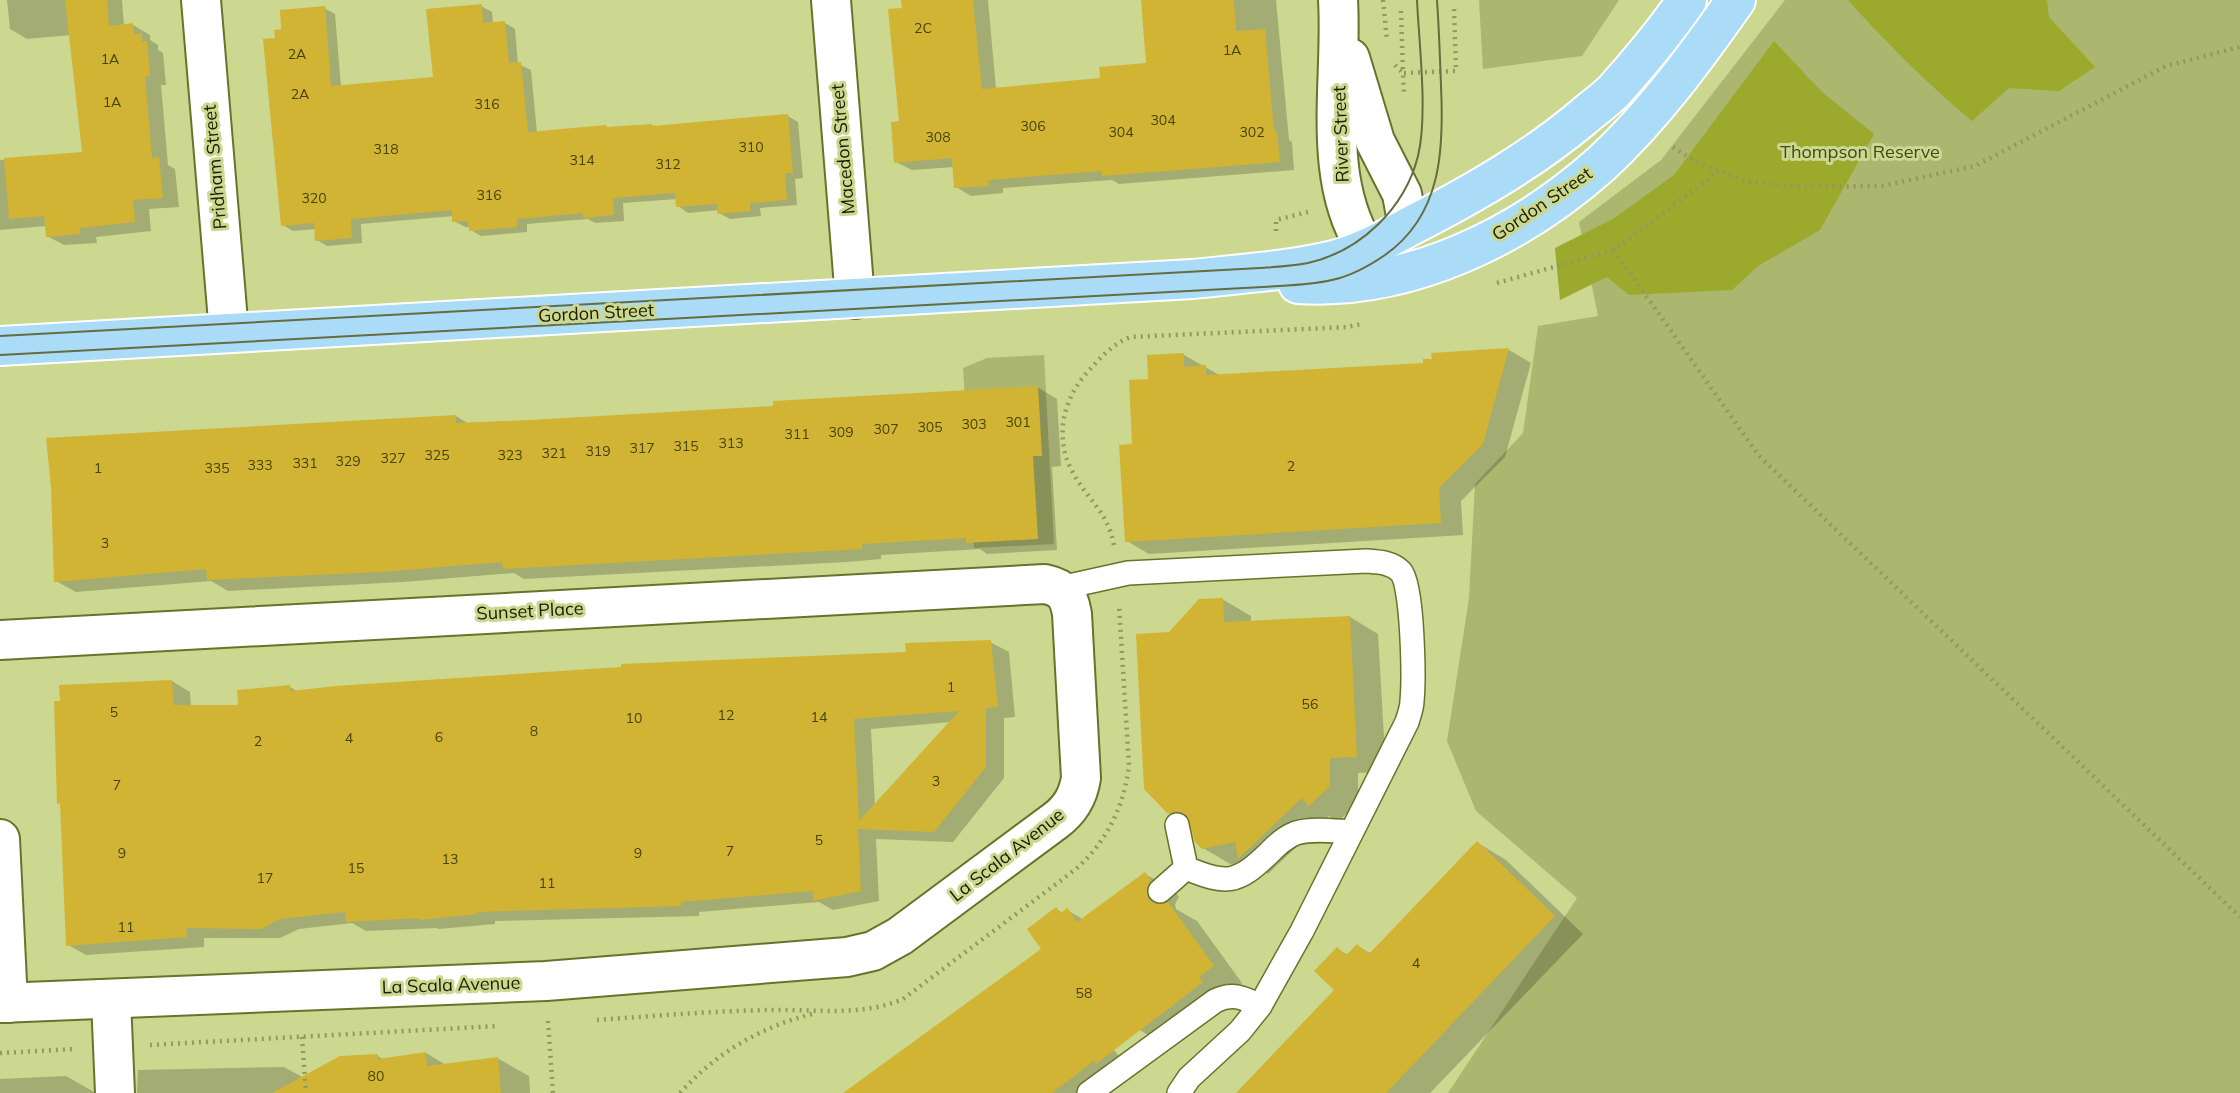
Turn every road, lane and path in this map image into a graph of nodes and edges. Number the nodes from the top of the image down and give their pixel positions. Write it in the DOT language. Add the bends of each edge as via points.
graph roads {
  1 [pos="201,0"];
  2 [pos="831,0"];
  3 [pos="1687,0"];
  4 [pos="1736,0"];
  5 [pos="1339,8"];
  6 [pos="1454,8"];
  7 [pos="1401,11"];
  8 [pos="2240,47"];
  9 [pos="1638,125"];
  10 [pos="1719,171"];
  11 [pos="1408,227"];
  12 [pos="1482,244"];
  13 [pos="1366,248"];
  14 [pos="1614,250"];
  15 [pos="1399,274"];
  16 [pos="1192,279"];
  17 [pos="855,299"];
  18 [pos="1370,321"];
  19 [pos="229,333"];
  20 [pos="0,345"];
  21 [pos="1118,575"];
  22 [pos="1059,588"];
  23 [pos="0,640"];
  24 [pos="1177,825"];
  25 [pos="1351,832"];
  26 [pos="0,839"];
  27 [pos="1186,869"];
  28 [pos="1160,891"];
  29 [pos="2240,917"];
  30 [pos="546,981"];
  31 [pos="111,1000"];
  32 [pos="4,1003"];
  33 [pos="1260,1006"];
  34 [pos="590,1020"];
  35 [pos="562,1022"];
  36 [pos="534,1023"];
  37 [pos="548,1023"];
  38 [pos="508,1025"];
  39 [pos="302,1037"];
  40 [pos="113,1047"];
  41 [pos="0,1053"];
  42 [pos="115,1093"];
  43 [pos="306,1093"];
  44 [pos="553,1093"];
  45 [pos="680,1093"];
  46 [pos="1089,1093"];
  47 [pos="1179,1093"];
  1 -- 19 [label="street, Pridham Street"];
  2 -- 17 [label="street, Macedon Street"];
  3 -- 11 [label="main road" via="1612,93 1556,139 1479,190"];
  4 -- 9 [label="main road, Gordon Street"];
  5 -- 11 [label="street, River Street" via="1371,130 1402,194"];
  5 -- 13 [label="street, River Street" via="1339,163 1351,221"];
  6 -- 7 [label="path" via="1456,71 1403,73"];
  8 -- 10 [label="path" via="2166,66 1975,166 1882,186 1798,187 1745,181"];
  9 -- 10 [label="path" via="1696,162"];
  9 -- 12 [label="main road, Gordon Street" via="1562,195"];
  10 -- 14 [label="path"];
  11 -- 13 [label="main road, Gordon Street"];
  11 -- 15 [label="main road" via="1408,251"];
  12 -- 14 [label="path" via="1483,287"];
  12 -- 15 [label="main road, Gordon Street"];
  13 -- 15 [label="main road"];
  13 -- 16 [label="main road, Gordon Street" via="1325,262"];
  14 -- 29 [label="path" via="1759,456"];
  15 -- 16 [label="main road, Gordon Street" via="1334,284"];
  16 -- 17 [label="main road, Gordon Street"];
  17 -- 19 [label="main road, Gordon Street"];
  18 -- 21 [label="path" via="1348,327 1130,337 1104,353 1080,382 1062,425 1071,470 1111,530"];
  19 -- 20 [label="main road, Gordon Street"];
  21 -- 22 [label="lane"];
  21 -- 25 [label="lane" via="1366,561 1402,573 1409,600 1412,705"];
  22 -- 23 [label="street, Sunset Place" via="1031,584"];
  22 -- 30 [label="street, La Scala Avenue" via="1069,599 1075,631 1081,778 1077,795 1063,815 900,936 873,951 847,957"];
  24 -- 27 [label="lane"];
  25 -- 27 [label="lane" via="1294,834 1248,871 1230,879 1211,879"];
  25 -- 33 [label="lane"];
  26 -- 32 [label="street"];
  27 -- 28 [label="lane"];
  30 -- 31 [label="street, La Scala Avenue"];
  30 -- 37 [label="path"];
  31 -- 32 [label="street, La Scala Avenue"];
  31 -- 40 [label="street"];
  33 -- 46 [label="lane" via="1240,997 1221,998"];
  33 -- 47 [label="lane"];
  34 -- 45 [label="path" via="824,1011 772,1028 722,1053"];
  35 -- 37 [label="path"];
  36 -- 37 [label="path"];
  37 -- 44 [label="path"];
  38 -- 39 [label="path"];
  39 -- 40 [label="path"];
  39 -- 43 [label="path"];
  40 -- 41 [label="path"];
  40 -- 42 [label="street"];
}
